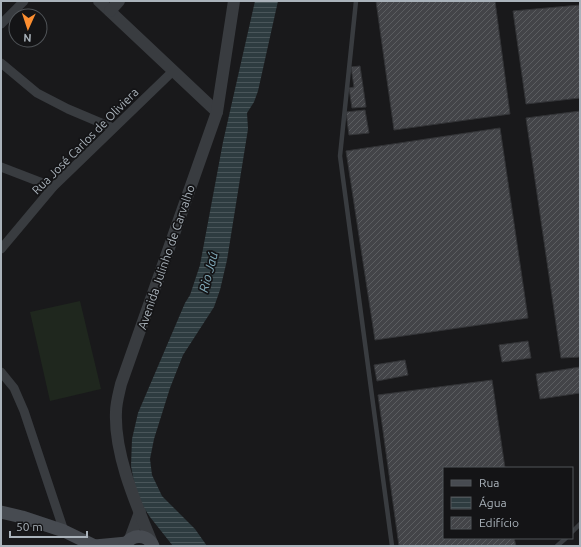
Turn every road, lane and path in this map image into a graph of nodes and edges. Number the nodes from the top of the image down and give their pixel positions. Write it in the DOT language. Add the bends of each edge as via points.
graph roads {
  1 [pos="24,1"];
  2 [pos="99,1"];
  3 [pos="118,1"];
  4 [pos="234,1"];
  5 [pos="356,1"];
  6 [pos="110,11"];
  7 [pos="1,24"];
  8 [pos="1,63"];
  9 [pos="172,71"];
  10 [pos="217,112"];
  11 [pos="114,128"];
  12 [pos="1,167"];
  13 [pos="53,187"];
  14 [pos="1,249"];
  15 [pos="1,372"];
  16 [pos="1,512"];
  17 [pos="140,512"];
  18 [pos="64,531"];
  19 [pos="565,539"];
  20 [pos="127,543"];
  21 [pos="153,544"];
  22 [pos="95,546"];
  23 [pos="392,546"];
  24 [pos="557,546"];
  1 -- 7 [label="street"];
  2 -- 6 [label="street"];
  3 -- 6 [label="street"];
  4 -- 10 [label="street, Avenida Julinho de Carvalho"];
  5 -- 23 [label="lane" via="340,156"];
  6 -- 9 [label="street"];
  8 -- 11 [label="street" via="37,93"];
  9 -- 10 [label="street"];
  9 -- 11 [label="street, Rua José Carlos de Oliviera"];
  10 -- 17 [label="street, Avenida Julinho de Carvalho" via="121,384 116,412 119,451"];
  11 -- 13 [label="street, Rua José Carlos de Oliviera"];
  12 -- 13 [label="street"];
  13 -- 14 [label="street, Rua José Carlos de Oliviera"];
  15 -- 18 [label="street" via="14,388 24,411"];
  16 -- 18 [label="main road"];
  17 -- 20 [label="street"];
  17 -- 21 [label="street, Avenida Julinho de Carvalho"];
  18 -- 22 [label="main road"];
  19 -- 24 [label="lane"];
  20 -- 21 [label="main road, Avenida Julinho de Carvalho" via="139,536"];
  20 -- 22 [label="main road, Avenida Julinho de Carvalho"];
}
